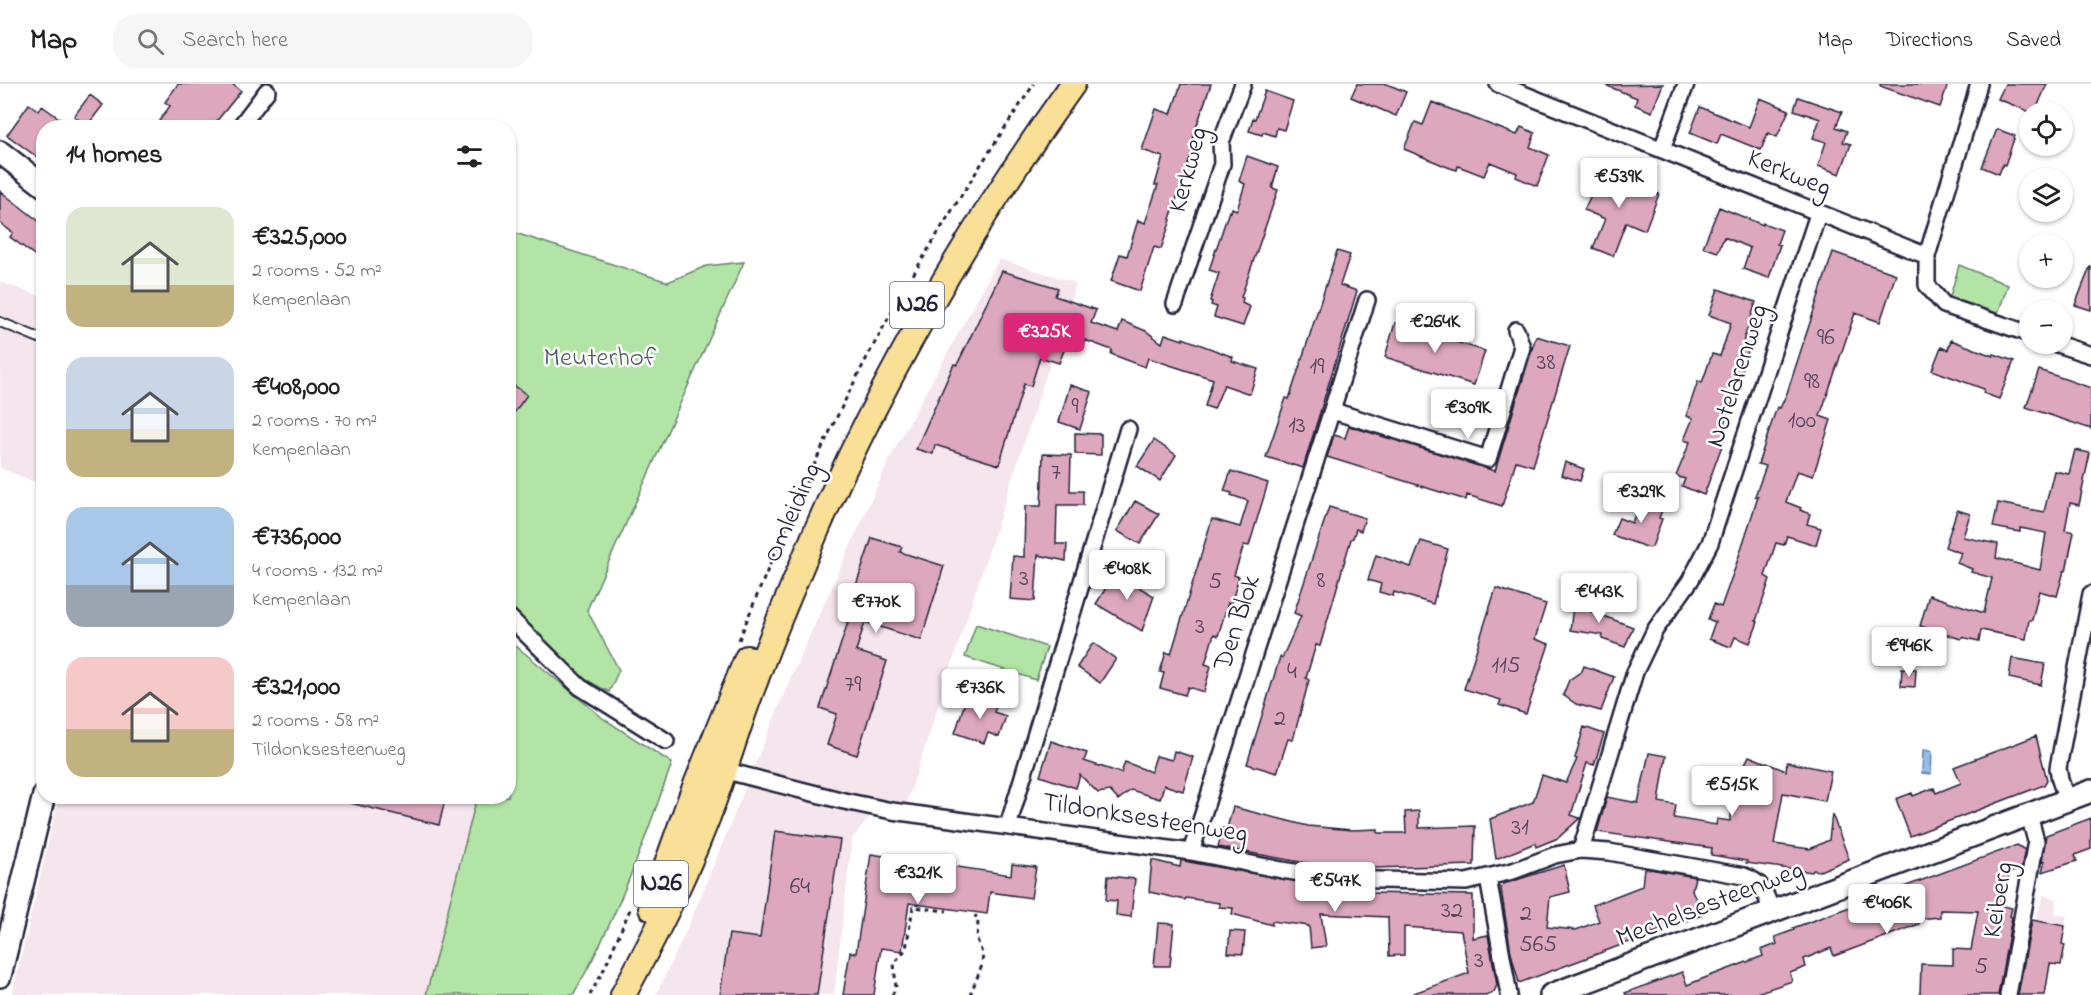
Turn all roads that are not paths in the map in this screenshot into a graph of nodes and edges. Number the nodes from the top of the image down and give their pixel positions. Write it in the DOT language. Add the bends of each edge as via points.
graph roads {
  1 [pos="1056,84"];
  2 [pos="1073,84"];
  3 [pos="1243,84"];
  4 [pos="1498,84"];
  5 [pos="1686,84"];
  6 [pos="1979,84"];
  7 [pos="267,91"];
  8 [pos="245,120"];
  9 [pos="1662,149"];
  10 [pos="0,152"];
  11 [pos="36,180"];
  12 [pos="1818,214"];
  13 [pos="1927,256"];
  14 [pos="1367,300"];
  15 [pos="1175,304"];
  16 [pos="0,322"];
  17 [pos="1516,330"];
  18 [pos="2019,330"];
  19 [pos="36,337"];
  20 [pos="2073,349"];
  21 [pos="2091,355"];
  22 [pos="1333,411"];
  23 [pos="1128,429"];
  24 [pos="2091,594"];
  25 [pos="516,624"];
  26 [pos="2086,648"];
  27 [pos="666,741"];
  28 [pos="713,769"];
  29 [pos="2091,791"];
  30 [pos="2067,800"];
  31 [pos="42,804"];
  32 [pos="2029,815"];
  33 [pos="1008,826"];
  34 [pos="1581,850"];
  35 [pos="1191,852"];
  36 [pos="1488,879"];
  37 [pos="1772,912"];
  38 [pos="0,976"];
  39 [pos="609,995"];
  40 [pos="624,995"];
  41 [pos="1509,995"];
  42 [pos="1551,995"];
  43 [pos="2008,995"];
  1 -- 28 [label="main road, Omleiding / N26" via="940,262 878,373 772,602"];
  2 -- 28 [label="main road, Omleiding / N26" via="990,206 876,407"];
  3 -- 15 [label="street, Kerkweg" via="1221,142 1222,164"];
  4 -- 9 [label="street, Kerkweg"];
  5 -- 9 [label="street"];
  6 -- 13 [label="street"];
  7 -- 8 [label="street"];
  9 -- 12 [label="street, Kerkweg"];
  10 -- 11 [label="street"];
  12 -- 13 [label="street, Kerkweg"];
  12 -- 34 [label="street, Notelarenweg" via="1710,543 1690,581 1655,630 1635,672"];
  13 -- 18 [label="street" via="1927,285 1944,305"];
  14 -- 22 [label="street, Den Blok"];
  16 -- 19 [label="lane"];
  17 -- 22 [label="street" via="1522,347 1488,459"];
  20 -- 21 [label="street"];
  22 -- 35 [label="street, Den Blok"];
  23 -- 33 [label="street"];
  24 -- 26 [label="street"];
  25 -- 27 [label="street" via="580,687"];
  26 -- 30 [label="street" via="2058,768"];
  28 -- 33 [label="street, Tildonksesteenweg" via="892,811"];
  28 -- 39 [label="main road, Omleiding / N26" via="645,925"];
  28 -- 40 [label="main road, Omleiding / N26" via="704,826 667,913"];
  29 -- 30 [label="street, Mechelsesteenweg"];
  30 -- 32 [label="street, Mechelsesteenweg"];
  31 -- 38 [label="street"];
  32 -- 37 [label="street, Mechelsesteenweg"];
  32 -- 43 [label="street, Keiberg" via="2036,841"];
  33 -- 35 [label="street, Tildonksesteenweg"];
  34 -- 36 [label="street, Tildonksesteenweg"];
  34 -- 37 [label="street, Tildonksesteenweg" via="1744,876 1758,881"];
  35 -- 36 [label="street, Tildonksesteenweg" via="1338,879"];
  36 -- 41 [label="street"];
  37 -- 42 [label="street, Mechelsesteenweg"];
}
